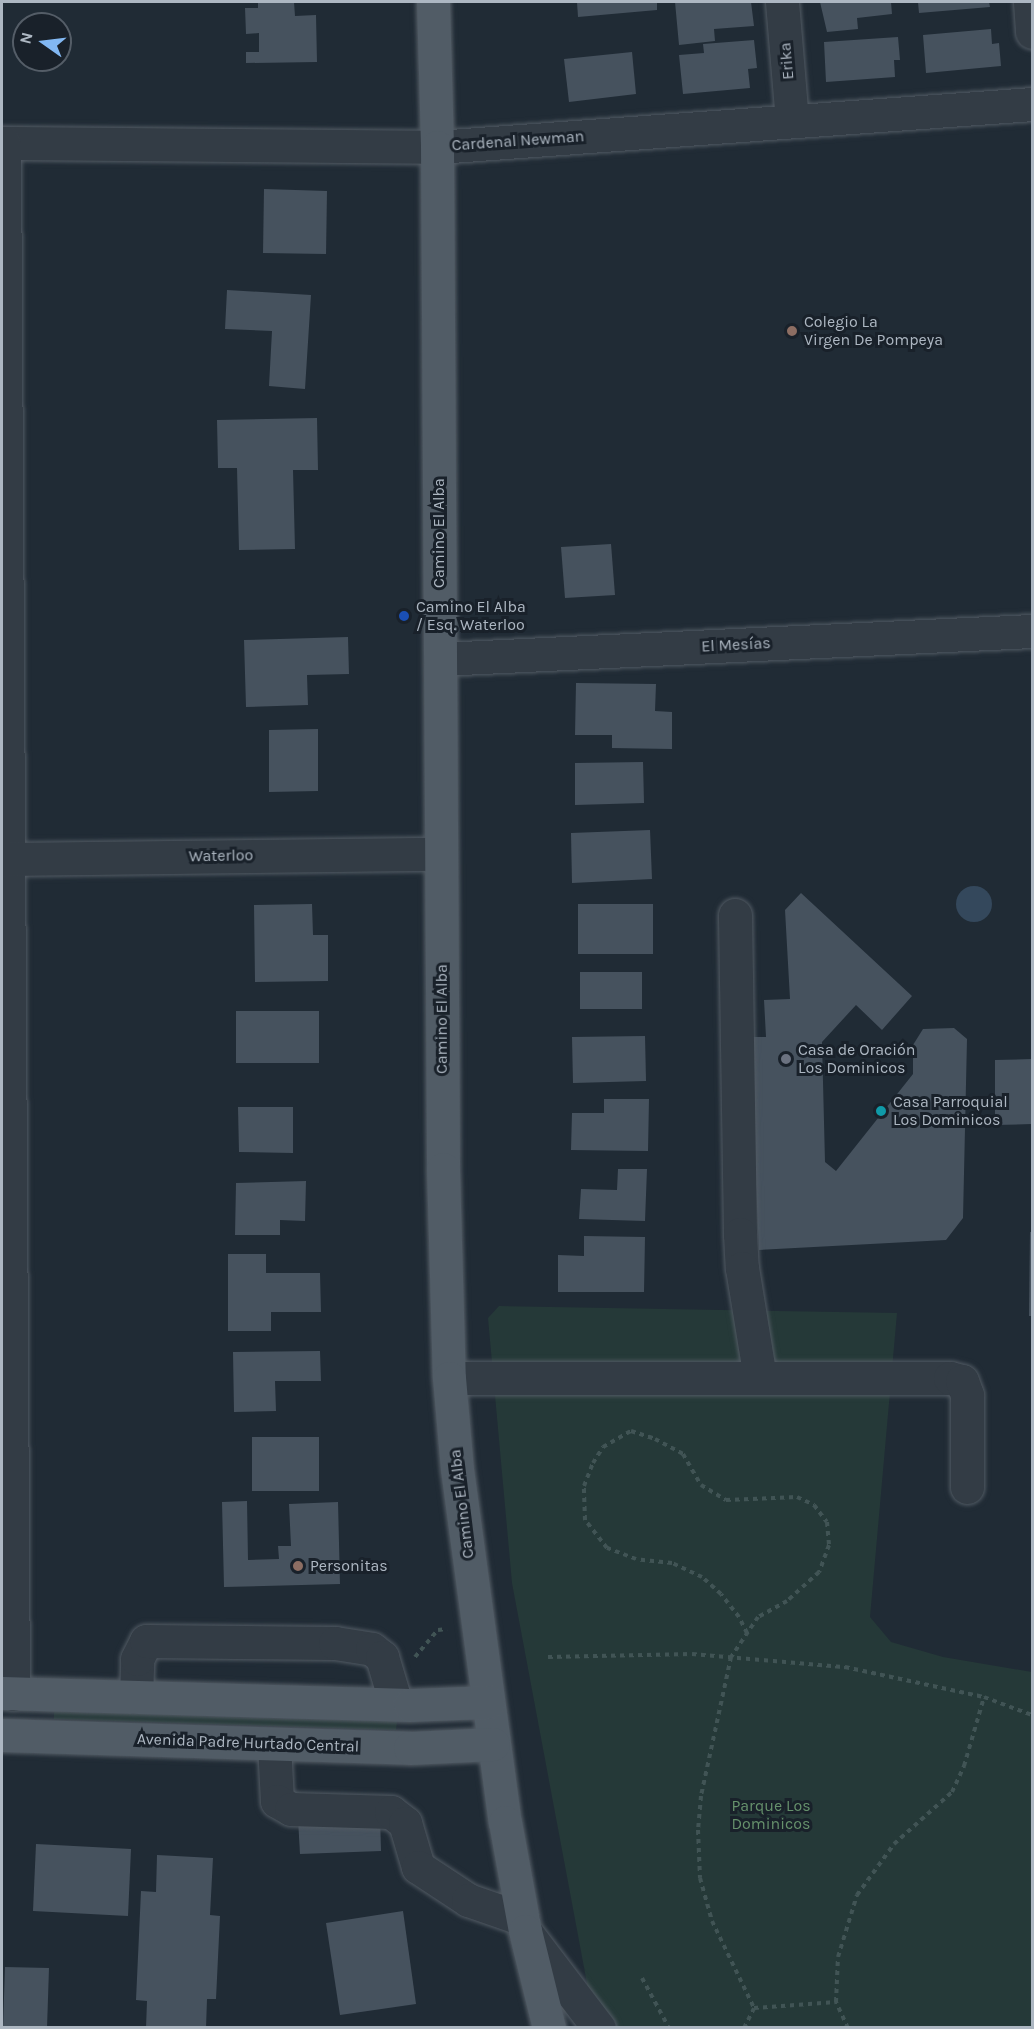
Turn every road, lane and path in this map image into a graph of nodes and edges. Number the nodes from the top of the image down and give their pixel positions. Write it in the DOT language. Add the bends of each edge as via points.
graph roads {
  1 [pos="433,2"];
  2 [pos="782,2"];
  3 [pos="1030,2"];
  4 [pos="1032,32"];
  5 [pos="1032,104"];
  6 [pos="792,121"];
  7 [pos="3,143"];
  8 [pos="437,147"];
  9 [pos="4,497"];
  10 [pos="1032,632"];
  11 [pos="440,659"];
  12 [pos="441,854"];
  13 [pos="5,859"];
  14 [pos="735,915"];
  15 [pos="6,1266"];
  16 [pos="449,1378"];
  17 [pos="760,1378"];
  18 [pos="968,1487"];
  19 [pos="747,1634"];
  20 [pos="548,1657"];
  21 [pos="731,1657"];
  22 [pos="7,1694"];
  23 [pos="136,1697"];
  24 [pos="984,1697"];
  25 [pos="488,1702"];
  26 [pos="396,1704"];
  27 [pos="1032,1714"];
  28 [pos="2,1736"];
  29 [pos="274,1744"];
  30 [pos="494,1744"];
  31 [pos="524,1925"];
  32 [pos="642,1978"];
  33 [pos="836,2002"];
  34 [pos="754,2008"];
  35 [pos="549,2028"];
  36 [pos="599,2028"];
  37 [pos="669,2028"];
  38 [pos="744,2028"];
  39 [pos="848,2028"];
  1 -- 8 [label="main road, Camino El Alba"];
  2 -- 6 [label="street, Erika"];
  3 -- 4 [label="street"];
  5 -- 6 [label="street, Cardenal Newman"];
  6 -- 8 [label="street, Cardenal Newman"];
  7 -- 8 [label="street, Cardenal Newman"];
  7 -- 9 [label="street"];
  8 -- 11 [label="main road, Camino El Alba"];
  9 -- 13 [label="street"];
  10 -- 11 [label="street, El Mesías"];
  11 -- 12 [label="main road, Camino El Alba"];
  12 -- 13 [label="street, Waterloo"];
  12 -- 16 [label="main road, Camino El Alba"];
  13 -- 15 [label="street"];
  14 -- 17 [label="street" via="740,1234"];
  15 -- 22 [label="street"];
  16 -- 17 [label="street"];
  16 -- 25 [label="main road, Camino El Alba"];
  17 -- 18 [label="street" via="962,1381 967,1395"];
  19 -- 19 [label="path" via="758,1617 787,1601 819,1572 829,1545 827,1522 814,1506 797,1497 726,1500 701,1485 683,1454 655,1439 631,1431 603,1447 584,1486 585,1520 607,1548 636,1559 672,1563 702,1577 721,1594"];
  19 -- 21 [label="path"];
  20 -- 21 [label="path"];
  21 -- 24 [label="path" via="845,1668"];
  21 -- 34 [label="path" via="701,1796 700,1878 712,1921"];
  22 -- 23 [label="main road"];
  23 -- 26 [label="main road"];
  23 -- 26 [label="street" via="137,1659 146,1641 335,1643 372,1649 382,1657"];
  24 -- 27 [label="path"];
  24 -- 33 [label="path" via="964,1766 952,1792 894,1844 857,1895 838,1957"];
  25 -- 26 [label="main road"];
  25 -- 30 [label="main road, Camino El Alba"];
  28 -- 29 [label="main road, Avenida Padre Hurtado Central"];
  29 -- 30 [label="main road, Avenida Padre Hurtado Central" via="410,1749"];
  29 -- 31 [label="street" via="276,1801 291,1809 392,1812 405,1823 418,1867 468,1900"];
  30 -- 31 [label="main road, Camino El Alba"];
  31 -- 35 [label="main road, Camino El Alba"];
  31 -- 36 [label="street"];
  32 -- 37 [label="path"];
  33 -- 34 [label="path"];
  33 -- 39 [label="path"];
  34 -- 38 [label="path"];
}
